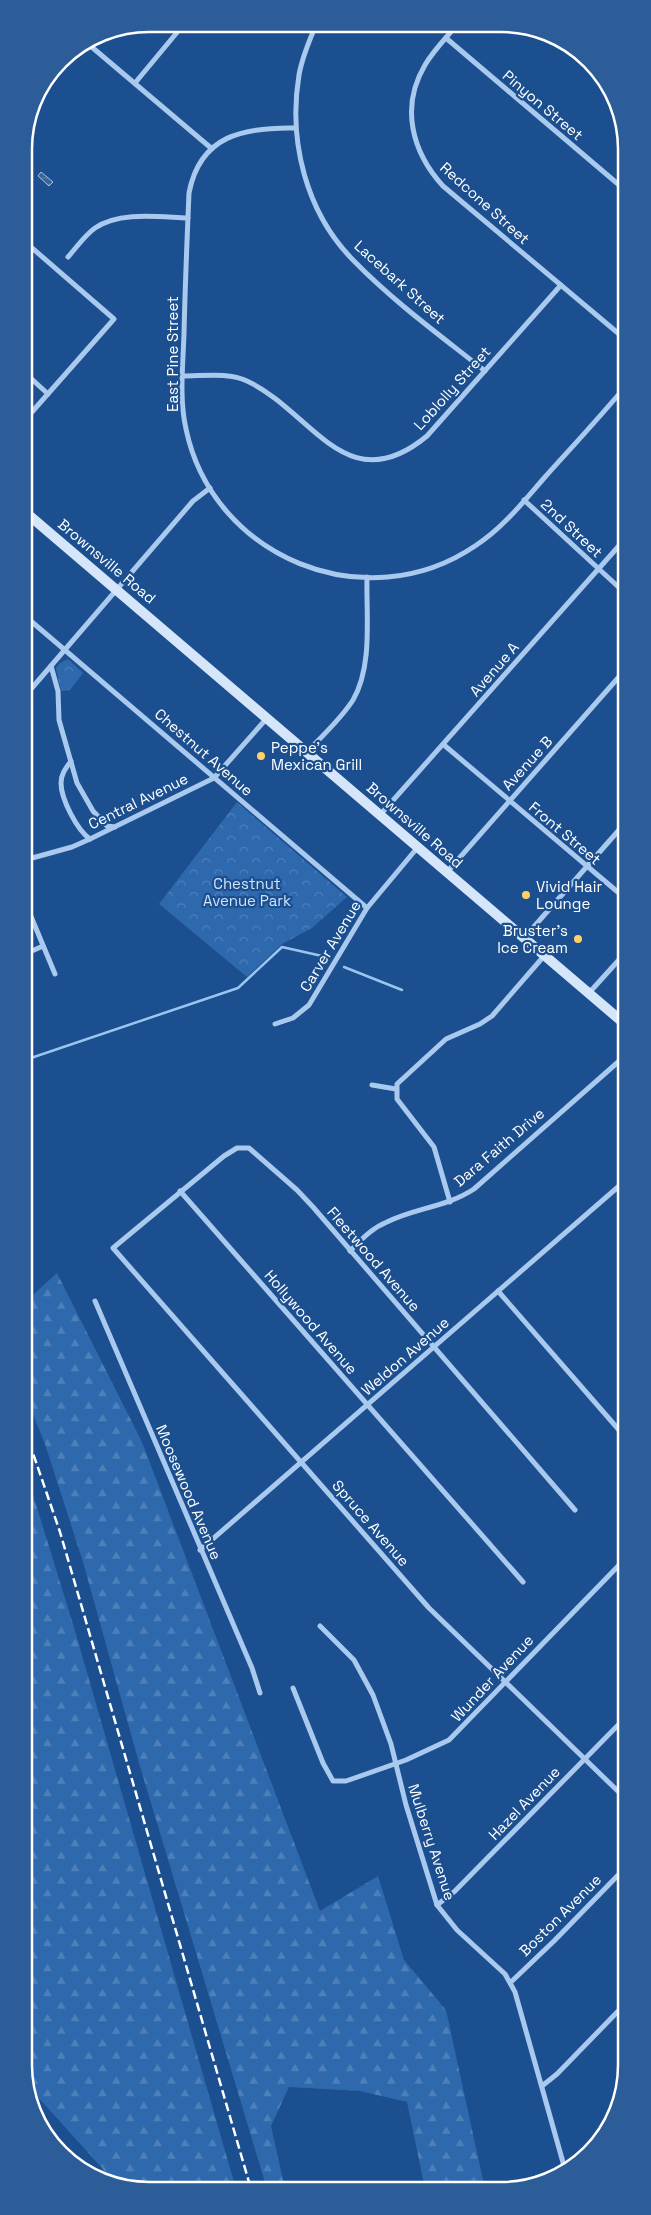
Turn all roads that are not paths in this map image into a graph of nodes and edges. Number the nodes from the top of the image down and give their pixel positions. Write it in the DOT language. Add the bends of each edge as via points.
graph roads {
  1 [pos="177,32"];
  2 [pos="313,32"];
  3 [pos="451,32"];
  4 [pos="446,38"];
  5 [pos="93,48"];
  6 [pos="135,83"];
  7 [pos="296,128"];
  8 [pos="211,148"];
  9 [pos="618,184"];
  10 [pos="188,218"];
  11 [pos="33,249"];
  12 [pos="68,257"];
  13 [pos="561,285"];
  14 [pos="618,333"];
  15 [pos="485,371"];
  16 [pos="183,376"];
  17 [pos="33,380"];
  18 [pos="48,394"];
  19 [pos="618,396"];
  20 [pos="33,411"];
  21 [pos="210,488"];
  22 [pos="524,500"];
  23 [pos="33,518"];
  24 [pos="618,547"];
  25 [pos="598,569"];
  26 [pos="367,578"];
  27 [pos="618,587"];
  28 [pos="117,589"];
  29 [pos="33,623"];
  30 [pos="65,651"];
  31 [pos="51,666"];
  32 [pos="618,679"];
  33 [pos="33,687"];
  34 [pos="267,718"];
  35 [pos="444,745"];
  36 [pos="307,752"];
  37 [pos="71,761"];
  38 [pos="214,778"];
  39 [pos="509,802"];
  40 [pos="380,815"];
  41 [pos="116,827"];
  42 [pos="618,831"];
  43 [pos="90,839"];
  44 [pos="418,847"];
  45 [pos="33,858"];
  46 [pos="585,867"];
  47 [pos="447,872"];
  48 [pos="618,893"];
  49 [pos="367,908"];
  50 [pos="33,921"];
  51 [pos="524,938"];
  52 [pos="43,946"];
  53 [pos="33,951"];
  54 [pos="544,955"];
  55 [pos="618,961"];
  56 [pos="55,974"];
  57 [pos="589,993"];
  58 [pos="618,1018"];
  59 [pos="275,1024"];
  60 [pos="618,1062"];
  61 [pos="372,1085"];
  62 [pos="396,1089"];
  63 [pos="618,1187"];
  64 [pos="180,1191"];
  65 [pos="450,1202"];
  66 [pos="350,1250"];
  67 [pos="498,1291"];
  68 [pos="95,1301"];
  69 [pos="434,1347"];
  70 [pos="368,1405"];
  71 [pos="618,1429"];
  72 [pos="301,1462"];
  73 [pos="575,1510"];
  74 [pos="200,1550"];
  75 [pos="618,1566"];
  76 [pos="523,1582"];
  77 [pos="320,1626"];
  78 [pos="506,1682"];
  79 [pos="293,1688"];
  80 [pos="260,1693"];
  81 [pos="618,1725"];
  82 [pos="584,1758"];
  83 [pos="396,1763"];
  84 [pos="618,1791"];
  85 [pos="618,1875"];
  86 [pos="438,1905"];
  87 [pos="511,1982"];
  88 [pos="618,2011"];
  89 [pos="542,2086"];
  90 [pos="564,2164"];
  1 -- 6 [label="street"];
  2 -- 7 [label="street, Lacebark Street" via="299,74"];
  3 -- 4 [label="street, Redcone Street"];
  4 -- 9 [label="street, Pinyon Street"];
  4 -- 13 [label="street, Redcone Street" via="427,61 412,102 412,129 422,158 442,186"];
  5 -- 6 [label="street"];
  6 -- 8 [label="street"];
  7 -- 8 [label="street, East Pine Street" via="267,127 244,131"];
  7 -- 15 [label="street, Lacebark Street" via="307,187 326,226 338,242 394,297"];
  8 -- 10 [label="street, East Pine Street" via="191,181"];
  10 -- 12 [label="street" via="139,217 110,221 92,230"];
  10 -- 16 [label="street, East Pine Street"];
  11 -- 18 [label="street" via="114,320"];
  13 -- 14 [label="street, Redcone Street"];
  13 -- 15 [label="street, Loblolly Street"];
  15 -- 16 [label="street, Loblolly Street" via="427,436 398,455 376,460 353,458 338,451 268,394 246,381 234,377"];
  16 -- 21 [label="street, East Pine Street" via="187,433"];
  17 -- 18 [label="street"];
  18 -- 20 [label="street"];
  19 -- 22 [label="street, East Pine Street"];
  21 -- 26 [label="street, East Pine Street" via="240,526 278,554 322,572"];
  21 -- 28 [label="street" via="193,501"];
  22 -- 25 [label="street, 2nd Street"];
  22 -- 26 [label="street, East Pine Street" via="492,534 455,558 408,574"];
  23 -- 28 [label="street, Brownsville Road"];
  24 -- 25 [label="street, Avenue A"];
  25 -- 27 [label="street, 2nd Street"];
  25 -- 35 [label="street, Avenue A"];
  26 -- 36 [label="street" via="366,655 362,681 346,709"];
  28 -- 30 [label="street"];
  28 -- 34 [label="street, Brownsville Road"];
  29 -- 30 [label="street, Chestnut Avenue"];
  30 -- 31 [label="street"];
  30 -- 38 [label="street, Chestnut Avenue"];
  31 -- 33 [label="street"];
  31 -- 37 [label="street" via="58,691 59,720"];
  32 -- 39 [label="street, Avenue B"];
  34 -- 36 [label="street, Brownsville Road"];
  34 -- 38 [label="street, Central Avenue"];
  35 -- 39 [label="street, Front Street"];
  35 -- 40 [label="street, Avenue A"];
  36 -- 40 [label="street, Brownsville Road"];
  37 -- 41 [label="street" via="86,802 107,826"];
  37 -- 43 [label="street" via="62,776 62,791 81,833"];
  38 -- 41 [label="street, Central Avenue"];
  38 -- 49 [label="street, Chestnut Avenue"];
  39 -- 46 [label="street, Front Street"];
  39 -- 47 [label="street, Avenue B"];
  40 -- 44 [label="street, Brownsville Road"];
  41 -- 43 [label="street, Central Avenue"];
  42 -- 46 [label="street"];
  43 -- 45 [label="street, Central Avenue"];
  44 -- 47 [label="street, Brownsville Road"];
  44 -- 49 [label="street, Carver Avenue"];
  46 -- 48 [label="street, Front Street"];
  46 -- 51 [label="street"];
  47 -- 51 [label="street, Brownsville Road"];
  49 -- 59 [label="street, Carver Avenue" via="309,1005 294,1018"];
  50 -- 52 [label="street"];
  51 -- 54 [label="street, Brownsville Road"];
  52 -- 53 [label="street"];
  52 -- 56 [label="street"];
  54 -- 57 [label="street, Brownsville Road"];
  54 -- 62 [label="street" via="492,1016 446,1039 399,1080"];
  55 -- 57 [label="street"];
  57 -- 58 [label="street, Brownsville Road"];
  60 -- 65 [label="street, Dara Faith Drive" via="474,1189"];
  61 -- 62 [label="street"];
  62 -- 65 [label="street" via="397,1099 434,1147"];
  63 -- 67 [label="street, Weldon Avenue"];
  64 -- 66 [label="street, Fleetwood Avenue" via="224,1156 243,1146 253,1150 297,1190"];
  64 -- 70 [label="street, Hollywood Avenue"];
  64 -- 72 [label="street, Spruce Avenue" via="113,1248"];
  65 -- 66 [label="street, Dara Faith Drive" via="386,1222 366,1234"];
  66 -- 69 [label="street, Fleetwood Avenue"];
  67 -- 69 [label="street, Weldon Avenue"];
  67 -- 71 [label="street"];
  68 -- 74 [label="street, Moosewood Avenue"];
  69 -- 70 [label="street, Weldon Avenue"];
  69 -- 73 [label="street, Fleetwood Avenue"];
  70 -- 72 [label="street, Weldon Avenue"];
  70 -- 76 [label="street, Hollywood Avenue"];
  72 -- 74 [label="street, Weldon Avenue"];
  72 -- 78 [label="street, Spruce Avenue" via="429,1608"];
  74 -- 80 [label="street, Moosewood Avenue"];
  75 -- 78 [label="street, Wunder Avenue"];
  77 -- 83 [label="street, Mulberry Avenue" via="344,1649 363,1674 381,1714"];
  78 -- 82 [label="street, Spruce Avenue"];
  78 -- 83 [label="street, Wunder Avenue" via="449,1740"];
  79 -- 83 [label="street, Wunder Avenue" via="330,1778 338,1782 352,1779"];
  81 -- 82 [label="street, Hazel Avenue"];
  82 -- 84 [label="street, Spruce Avenue"];
  82 -- 86 [label="street, Hazel Avenue" via="455,1892"];
  83 -- 86 [label="street, Mulberry Avenue"];
  85 -- 87 [label="street, Boston Avenue"];
  86 -- 87 [label="street, Mulberry Avenue" via="457,1930"];
  87 -- 89 [label="street, Mulberry Avenue"];
  88 -- 89 [label="street"];
  89 -- 90 [label="street, Mulberry Avenue"];
}
